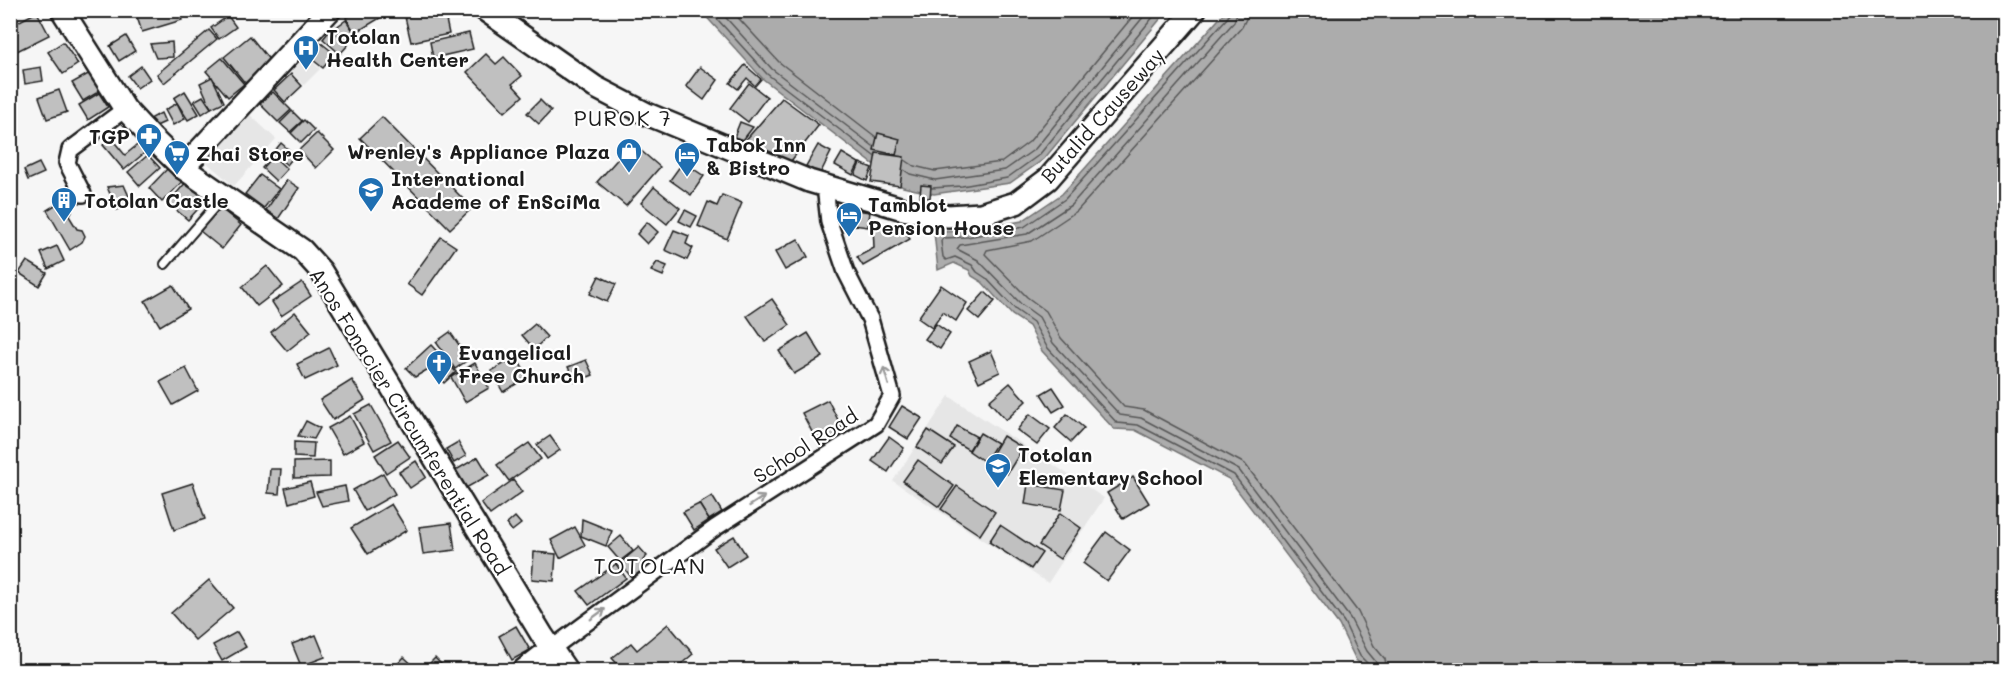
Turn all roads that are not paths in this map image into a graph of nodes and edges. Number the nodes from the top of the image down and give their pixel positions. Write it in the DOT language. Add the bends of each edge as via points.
graph roads {
  1 [pos="62,10"];
  2 [pos="330,10"];
  3 [pos="485,10"];
  4 [pos="1196,10"];
  5 [pos="125,109"];
  6 [pos="183,168"];
  7 [pos="825,186"];
  8 [pos="83,194"];
  9 [pos="224,196"];
  10 [pos="165,264"];
  11 [pos="551,649"];
  12 [pos="524,670"];
  13 [pos="566,670"];
  1 -- 5 [label="main road, Anos Fonacier Circumferential Road"];
  2 -- 6 [label="main road"];
  3 -- 7 [label="main road, Butalid Causeway" via="595,87 666,122"];
  4 -- 7 [label="main road, Butalid Causeway" via="1048,179 1016,202 981,214 948,216 903,209"];
  5 -- 6 [label="main road, Anos Fonacier Circumferential Road"];
  5 -- 8 [label="street" via="70,150 66,163"];
  6 -- 9 [label="main road, Anos Fonacier Circumferential Road"];
  11 -- 7 [label="street, School Road, one-way" via="715,528 876,424 892,396 870,319 846,272 829,222"];
  9 -- 10 [label="lane"];
  9 -- 11 [label="main road, Anos Fonacier Circumferential Road" via="302,250 321,271"];
  11 -- 12 [label="main road"];
  11 -- 13 [label="main road, Anos Fonacier Circumferential Road"];
}
